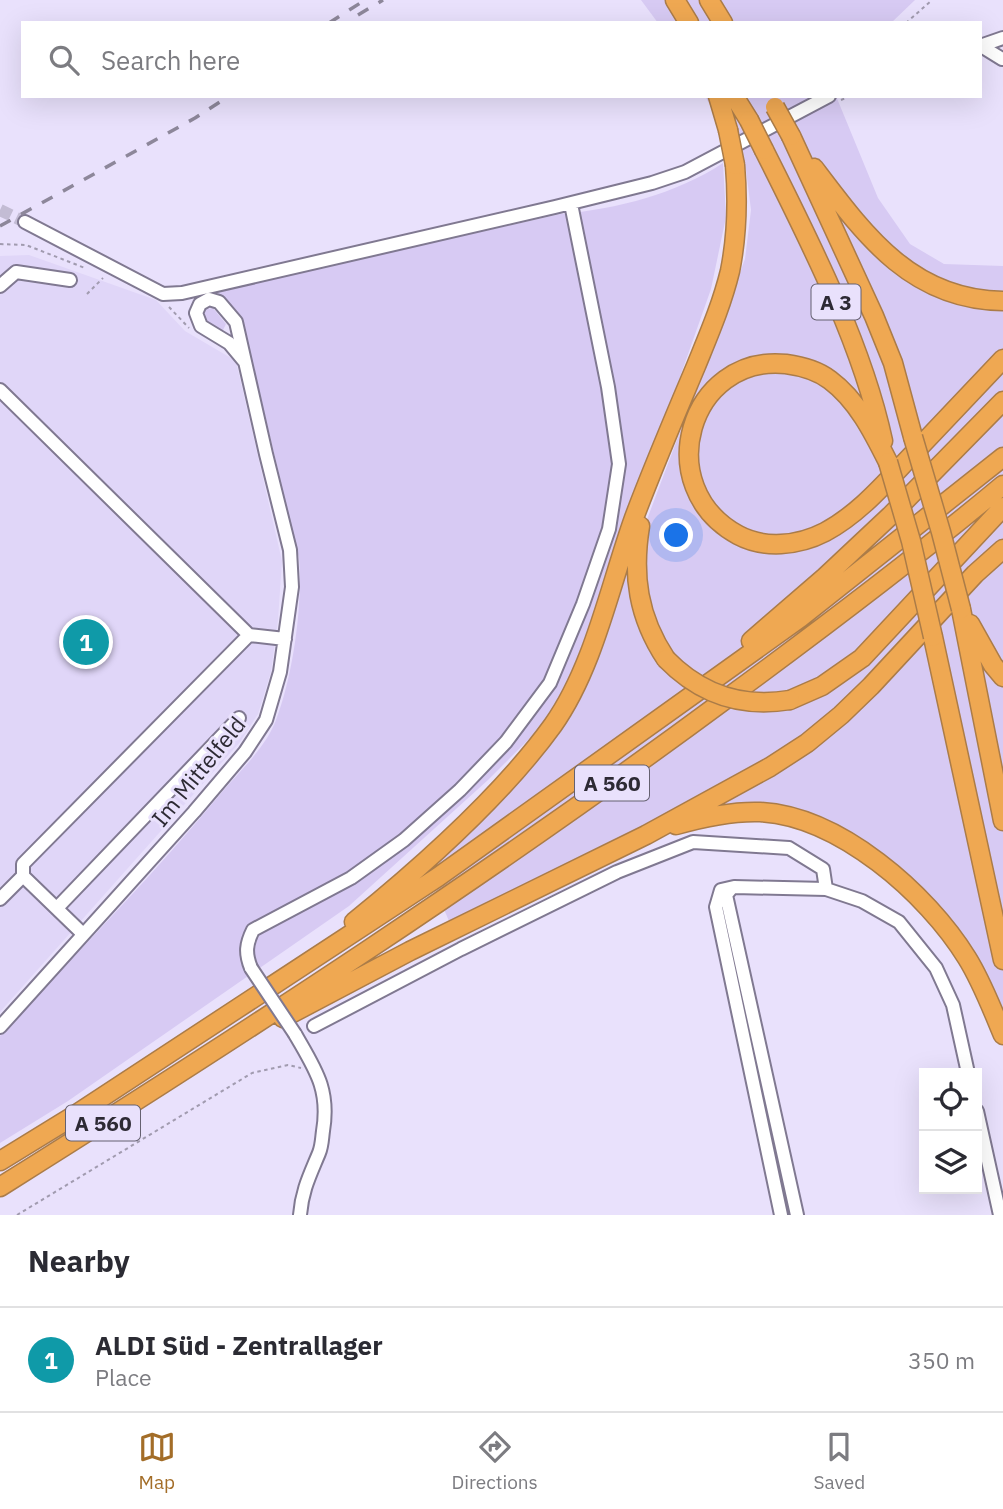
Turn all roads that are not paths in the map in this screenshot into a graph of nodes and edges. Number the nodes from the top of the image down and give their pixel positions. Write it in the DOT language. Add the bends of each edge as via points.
graph roads {
  1 [pos="675,0"];
  2 [pos="709,0"];
  3 [pos="688,21"];
  4 [pos="722,21"];
  5 [pos="1003,38"];
  6 [pos="982,45"];
  7 [pos="982,47"];
  8 [pos="1002,59"];
  9 [pos="719,98"];
  10 [pos="735,98"];
  11 [pos="825,98"];
  12 [pos="772,102"];
  13 [pos="791,136"];
  14 [pos="571,204"];
  15 [pos="25,222"];
  16 [pos="70,280"];
  17 [pos="0,286"];
  18 [pos="1003,300"];
  19 [pos="1003,359"];
  20 [pos="244,361"];
  21 [pos="0,390"];
  22 [pos="1003,401"];
  23 [pos="1003,457"];
  24 [pos="888,462"];
  25 [pos="647,485"];
  26 [pos="1003,485"];
  27 [pos="1003,507"];
  28 [pos="1003,550"];
  29 [pos="961,609"];
  30 [pos="249,635"];
  31 [pos="285,639"];
  32 [pos="1003,677"];
  33 [pos="672,710"];
  34 [pos="239,718"];
  35 [pos="1003,821"];
  36 [pos="646,835"];
  37 [pos="23,876"];
  38 [pos="734,887"];
  39 [pos="826,889"];
  40 [pos="0,899"];
  41 [pos="57,908"];
  42 [pos="83,934"];
  43 [pos="1003,960"];
  44 [pos="294,971"];
  45 [pos="314,1026"];
  46 [pos="0,1027"];
  47 [pos="1003,1035"];
  48 [pos="205,1058"];
  49 [pos="967,1068"];
  50 [pos="981,1131"];
  51 [pos="0,1161"];
  52 [pos="0,1186"];
  53 [pos="300,1215"];
  54 [pos="780,1215"];
  55 [pos="797,1215"];
  56 [pos="1000,1215"];
  1 -- 3 [label="highway"];
  2 -- 4 [label="highway"];
  5 -- 6 [label="street"];
  7 -- 8 [label="street"];
  9 -- 25 [label="highway, bridge" via="735,165 736,229 724,291"];
  10 -- 24 [label="highway, A 3, bridge" via="815,253 877,412"];
  11 -- 14 [label="street" via="685,172"];
  12 -- 13 [label="highway, A 3, bridge"];
  13 -- 18 [label="highway" via="865,234 900,266 966,297"];
  13 -- 29 [label="highway, A 3, bridge" via="893,363"];
  14 -- 15 [label="street" via="237,282 163,294"];
  14 -- 53 [label="street, bridge" via="619,464 609,529 550,683 506,742 460,790 378,861 253,930 246,944 251,968 318,1072 324,1089 326,1114 320,1150 309,1172"];
  16 -- 17 [label="street" via="16,272"];
  19 -- 24 [label="highway" via="868,501 824,533 804,540 763,544 727,529 694,488 688,448 692,425 716,389 736,374 776,363 806,368 830,380 863,416"];
  20 -- 20 [label="street, Im Mittelfeld" via="236,322 219,302 209,299 200,304 196,313 201,326 229,343"];
  20 -- 31 [label="street, Im Mittelfeld" via="290,550 292,587"];
  21 -- 30 [label="street"];
  22 -- 33 [label="highway" via="825,577"];
  23 -- 33 [label="highway, A 560" via="800,618"];
  24 -- 43 [label="highway, A 3, bridge" via="911,541"];
  25 -- 27 [label="highway, bridge" via="636,554 644,618 666,659 686,678 722,696 763,703 790,700 822,686 862,658"];
  25 -- 44 [label="highway" via="581,673 554,723 453,834"];
  26 -- 48 [label="highway, A 560" via="623,776 407,926"];
  28 -- 36 [label="highway" via="871,686 807,743"];
  29 -- 32 [label="highway"];
  29 -- 35 [label="highway, A 3"];
  30 -- 31 [label="street"];
  30 -- 37 [label="street" via="23,864"];
  31 -- 42 [label="street, Im Mittelfeld" via="266,720 245,752"];
  33 -- 44 [label="highway, A 560" via="396,907"];
  34 -- 41 [label="street"];
  36 -- 47 [label="highway" via="714,815 763,812 793,818 854,846 915,893 945,928 966,958"];
  36 -- 48 [label="highway"];
  37 -- 40 [label="street"];
  37 -- 41 [label="street"];
  38 -- 39 [label="street"];
  38 -- 54 [label="street" via="721,890 716,907"];
  38 -- 55 [label="street" via="726,895"];
  39 -- 45 [label="street" via="823,869 789,848 693,842 605,878"];
  39 -- 49 [label="street" via="862,901 899,922 936,968 953,1005"];
  41 -- 42 [label="street"];
  42 -- 46 [label="street, Im Mittelfeld"];
  44 -- 51 [label="highway, A 560"];
  48 -- 52 [label="highway, A 560"];
  50 -- 56 [label="street"];
}
